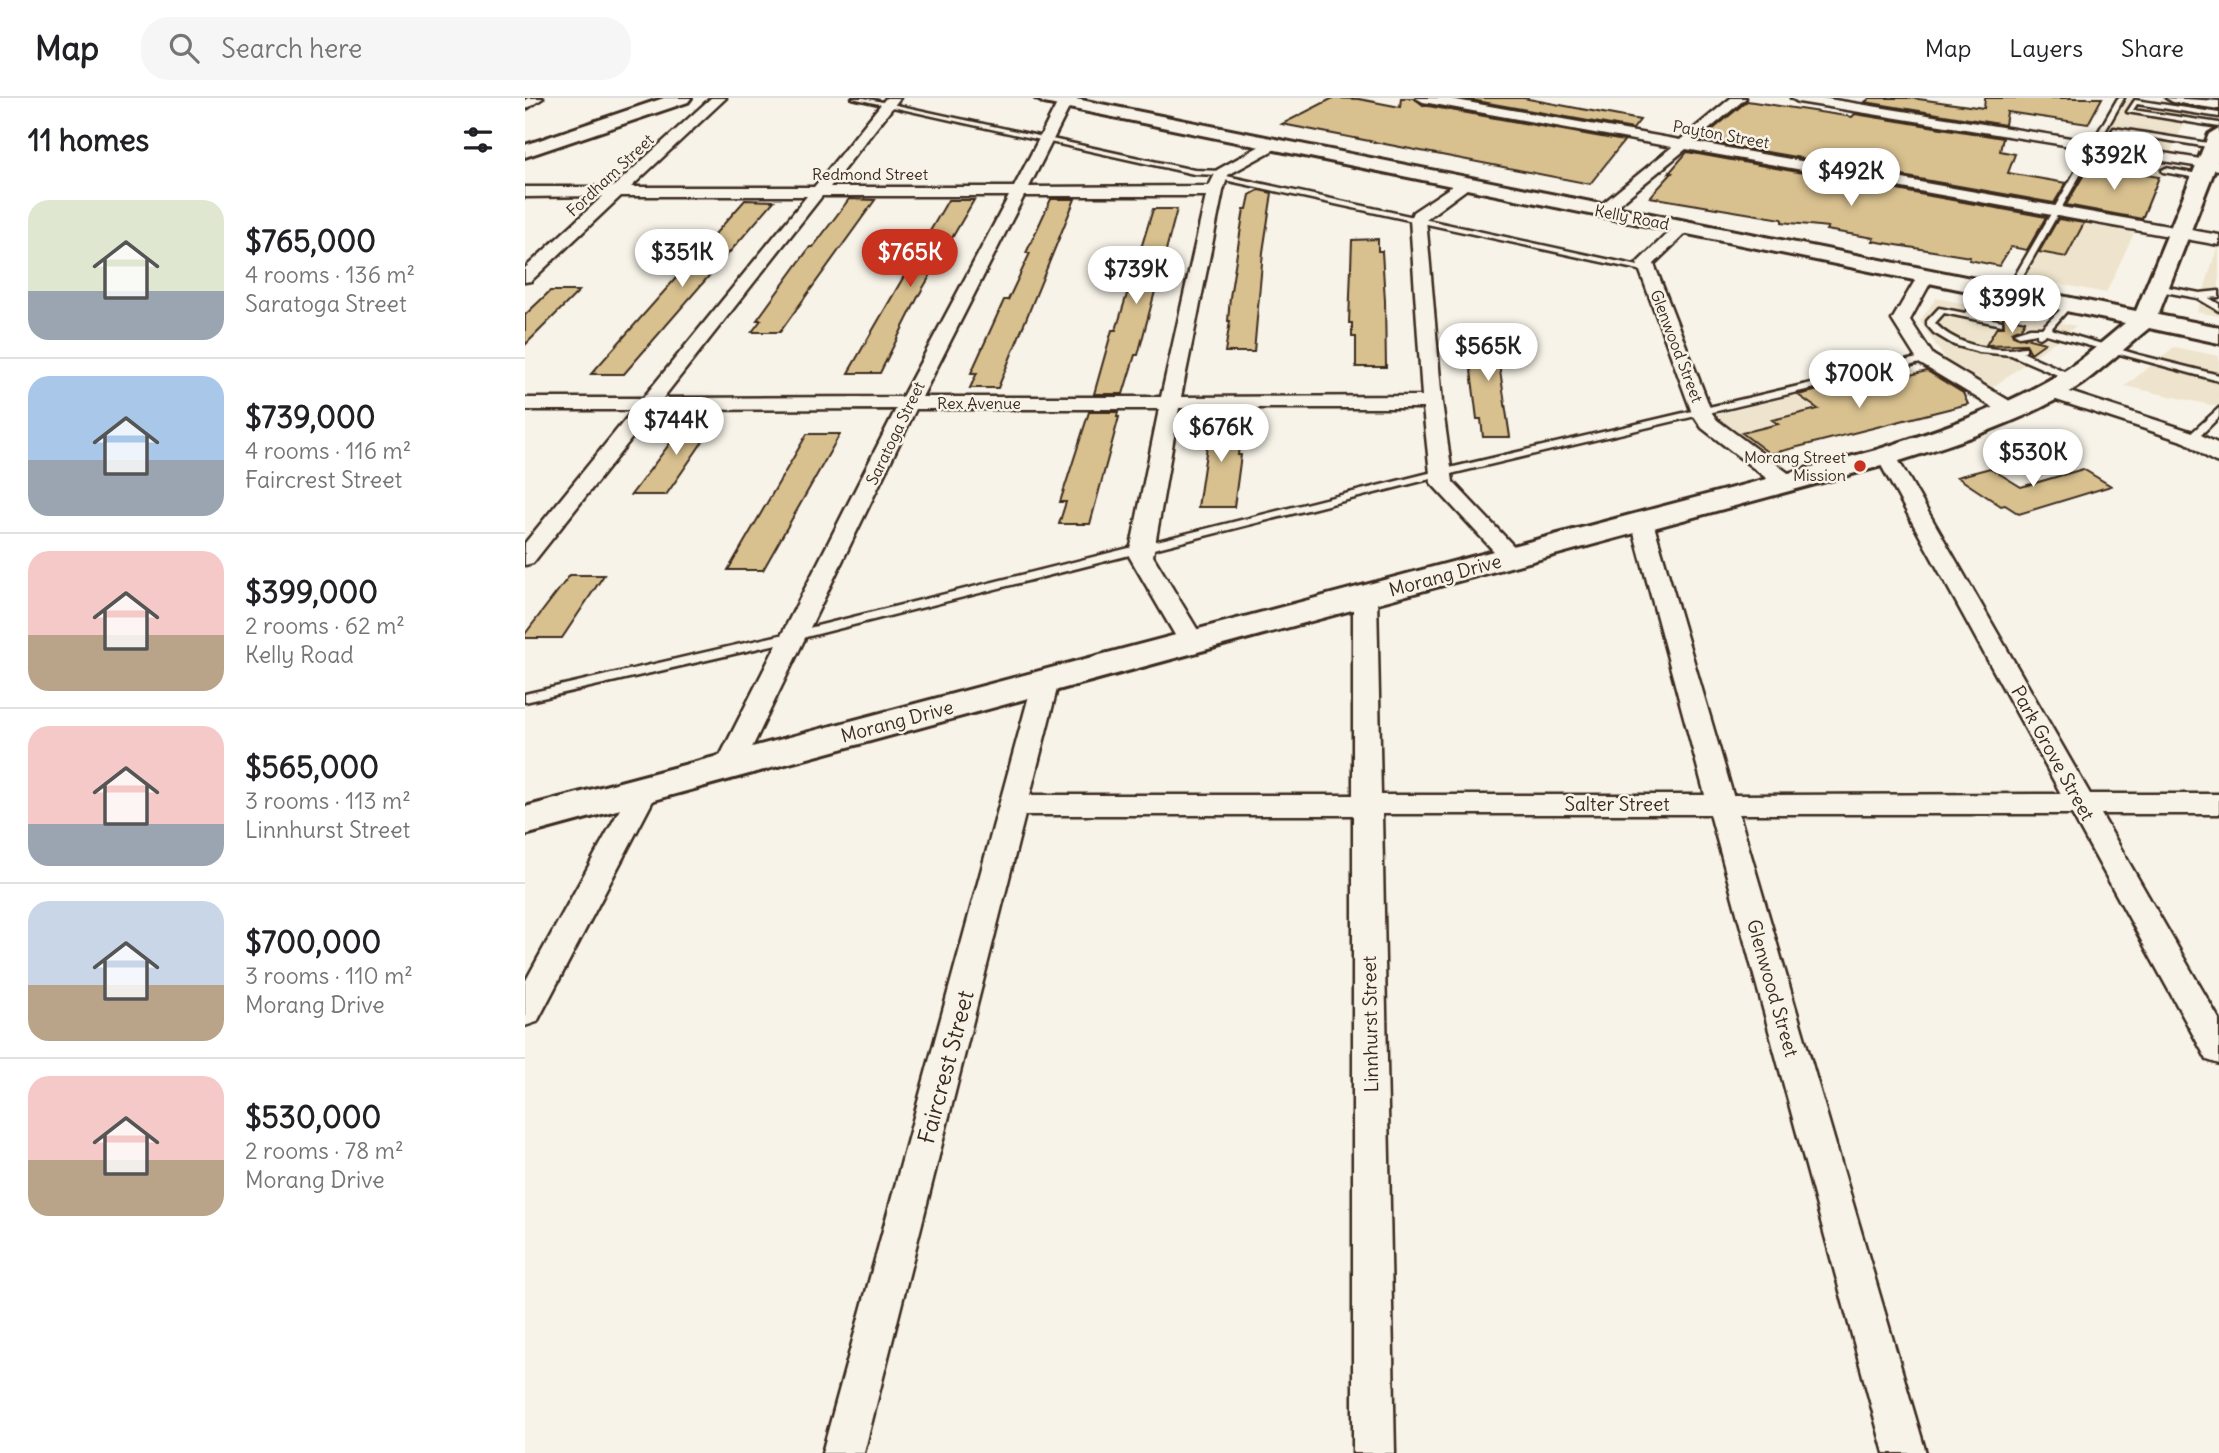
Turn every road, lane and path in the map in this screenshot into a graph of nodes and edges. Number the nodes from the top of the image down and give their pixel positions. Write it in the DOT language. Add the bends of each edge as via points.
graph roads {
  1 [pos="536,98"];
  2 [pos="682,98"];
  3 [pos="719,98"];
  4 [pos="855,98"];
  5 [pos="1423,98"];
  6 [pos="1739,98"];
  7 [pos="1798,98"];
  8 [pos="2121,98"];
  9 [pos="2173,98"];
  10 [pos="1054,100"];
  11 [pos="890,102"];
  12 [pos="2219,105"];
  13 [pos="525,106"];
  14 [pos="2219,115"];
  15 [pos="2219,125"];
  16 [pos="2109,137"];
  17 [pos="1045,139"];
  18 [pos="1273,144"];
  19 [pos="1682,145"];
  20 [pos="2093,145"];
  21 [pos="525,151"];
  22 [pos="2212,157"];
  23 [pos="2166,170"];
  24 [pos="1219,180"];
  25 [pos="1466,183"];
  26 [pos="1017,191"];
  27 [pos="525,192"];
  28 [pos="618,192"];
  29 [pos="817,192"];
  30 [pos="1602,211"];
  31 [pos="2056,211"];
  32 [pos="1418,219"];
  33 [pos="1683,227"];
  34 [pos="2180,233"];
  35 [pos="2219,240"];
  36 [pos="1648,269"];
  37 [pos="525,276"];
  38 [pos="1926,276"];
  39 [pos="1983,288"];
  40 [pos="2157,288"];
  41 [pos="2010,293"];
  42 [pos="2219,294"];
  43 [pos="2200,296"];
  44 [pos="2068,305"];
  45 [pos="2219,308"];
  46 [pos="1967,316"];
  47 [pos="2144,320"];
  48 [pos="1999,323"];
  49 [pos="2219,335"];
  50 [pos="2028,338"];
  51 [pos="2108,349"];
  52 [pos="1926,359"];
  53 [pos="2219,379"];
  54 [pos="2060,384"];
  55 [pos="1170,402"];
  56 [pos="1432,402"];
  57 [pos="909,403"];
  58 [pos="525,404"];
  59 [pos="647,404"];
  60 [pos="2011,410"];
  61 [pos="2219,411"];
  62 [pos="1702,413"];
  63 [pos="2192,439"];
  64 [pos="1886,456"];
  65 [pos="2219,457"];
  66 [pos="1441,474"];
  67 [pos="1787,483"];
  68 [pos="1642,522"];
  69 [pos="1143,547"];
  70 [pos="1512,556"];
  71 [pos="525,558"];
  72 [pos="1365,596"];
  73 [pos="794,636"];
  74 [pos="1192,642"];
  75 [pos="1046,681"];
  76 [pos="525,698"];
  77 [pos="729,766"];
  78 [pos="645,789"];
  79 [pos="1721,804"];
  80 [pos="2081,804"];
  81 [pos="2219,804"];
  82 [pos="1015,805"];
  83 [pos="1367,806"];
  84 [pos="525,821"];
  85 [pos="525,1013"];
  86 [pos="2219,1050"];
  87 [pos="843,1453"];
  88 [pos="1374,1453"];
  89 [pos="1905,1453"];
  1 -- 13 [label="street"];
  2 -- 21 [label="street"];
  3 -- 28 [label="street, Fordham Street"];
  4 -- 11 [label="lane"];
  5 -- 19 [label="street, Payton Street"];
  6 -- 19 [label="street"];
  7 -- 20 [label="street"];
  8 -- 20 [label="lane"];
  9 -- 12 [label="street"];
  10 -- 17 [label="street, Saratoga Street"];
  10 -- 18 [label="street, Kelly Road"];
  11 -- 17 [label="lane"];
  11 -- 29 [label="street"];
  14 -- 15 [label="lane" via="2135,102 2129,111"];
  16 -- 22 [label="lane"];
  17 -- 24 [label="lane"];
  17 -- 26 [label="street, Saratoga Street"];
  18 -- 24 [label="street"];
  18 -- 25 [label="street, Kelly Road"];
  19 -- 30 [label="street"];
  19 -- 31 [label="street, Payton Street"];
  20 -- 22 [label="street"];
  20 -- 31 [label="lane"];
  22 -- 23 [label="lane"];
  22 -- 34 [label="street, Morang Drive"];
  24 -- 26 [label="street, Redmond Street"];
  24 -- 32 [label="lane"];
  24 -- 55 [label="street"];
  25 -- 30 [label="street, Kelly Road"];
  25 -- 32 [label="street"];
  26 -- 29 [label="street, Redmond Street"];
  26 -- 57 [label="street, Saratoga Street"];
  27 -- 28 [label="street, Redmond Street"];
  28 -- 29 [label="street, Redmond Street"];
  28 -- 37 [label="street, Fordham Street"];
  29 -- 59 [label="street"];
  30 -- 33 [label="street, Kelly Road"];
  31 -- 34 [label="street, Payton Street"];
  31 -- 41 [label="lane"];
  32 -- 36 [label="lane"];
  32 -- 56 [label="street"];
  33 -- 36 [label="street, Glenwood Street" via="1645,262"];
  33 -- 38 [label="street, Kelly Road"];
  34 -- 35 [label="street, Payton Street"];
  34 -- 40 [label="street, Morang Drive"];
  36 -- 62 [label="street, Glenwood Street"];
  38 -- 39 [label="street, Kelly Road"];
  38 -- 52 [label="street" via="1901,320"];
  39 -- 41 [label="street, Kelly Road"];
  39 -- 46 [label="lane"];
  40 -- 43 [label="lane"];
  40 -- 47 [label="street, Morang Drive"];
  41 -- 44 [label="street, Kelly Road"];
  42 -- 43 [label="lane"];
  43 -- 45 [label="lane"];
  44 -- 47 [label="street, Kelly Road"];
  44 -- 50 [label="lane"];
  46 -- 48 [label="lane"];
  46 -- 50 [label="lane" via="1942,310 1930,323 1951,341 1986,351"];
  47 -- 49 [label="street, Kelly Road"];
  47 -- 51 [label="street, Morang Drive"];
  50 -- 51 [label="lane" via="2077,337"];
  50 -- 54 [label="lane"];
  51 -- 53 [label="lane"];
  51 -- 54 [label="street, Morang Drive"];
  52 -- 60 [label="street"];
  52 -- 62 [label="lane"];
  54 -- 60 [label="street, Morang Drive"];
  54 -- 63 [label="street"];
  55 -- 56 [label="street, Rex Avenue"];
  55 -- 57 [label="street, Rex Avenue"];
  55 -- 69 [label="street"];
  56 -- 66 [label="street"];
  57 -- 59 [label="street, Rex Avenue"];
  57 -- 73 [label="street, Saratoga Street"];
  58 -- 59 [label="street, Rex Avenue"];
  59 -- 71 [label="street"];
  60 -- 64 [label="street, Morang Drive"];
  61 -- 63 [label="lane"];
  62 -- 66 [label="lane"];
  62 -- 67 [label="street, Glenwood Street" via="1709,424"];
  63 -- 65 [label="street"];
  64 -- 67 [label="street, Morang Drive"];
  64 -- 80 [label="street, Park Grove Street"];
  66 -- 69 [label="lane"];
  66 -- 70 [label="street" via="1442,483"];
  67 -- 68 [label="street, Morang Drive"];
  68 -- 70 [label="street, Morang Drive"];
  68 -- 79 [label="street, Glenwood Street"];
  69 -- 73 [label="lane"];
  69 -- 74 [label="street" via="1141,556"];
  70 -- 72 [label="street, Morang Drive"];
  72 -- 74 [label="street, Morang Drive"];
  72 -- 83 [label="street, Linnhurst Street"];
  73 -- 76 [label="lane"];
  73 -- 77 [label="street, Saratoga Street"];
  74 -- 75 [label="street, Morang Drive"];
  75 -- 77 [label="street, Morang Drive"];
  75 -- 82 [label="street, Faircrest Street"];
  77 -- 78 [label="street, Morang Drive"];
  78 -- 84 [label="street, Morang Drive"];
  78 -- 85 [label="street"];
  79 -- 80 [label="street, Salter Street"];
  79 -- 83 [label="street, Salter Street"];
  79 -- 89 [label="street, Glenwood Street"];
  80 -- 81 [label="street, Salter Street"];
  80 -- 86 [label="street, Park Grove Street"];
  82 -- 83 [label="street, Salter Street"];
  82 -- 87 [label="street, Faircrest Street"];
  83 -- 88 [label="street, Linnhurst Street"];
}
